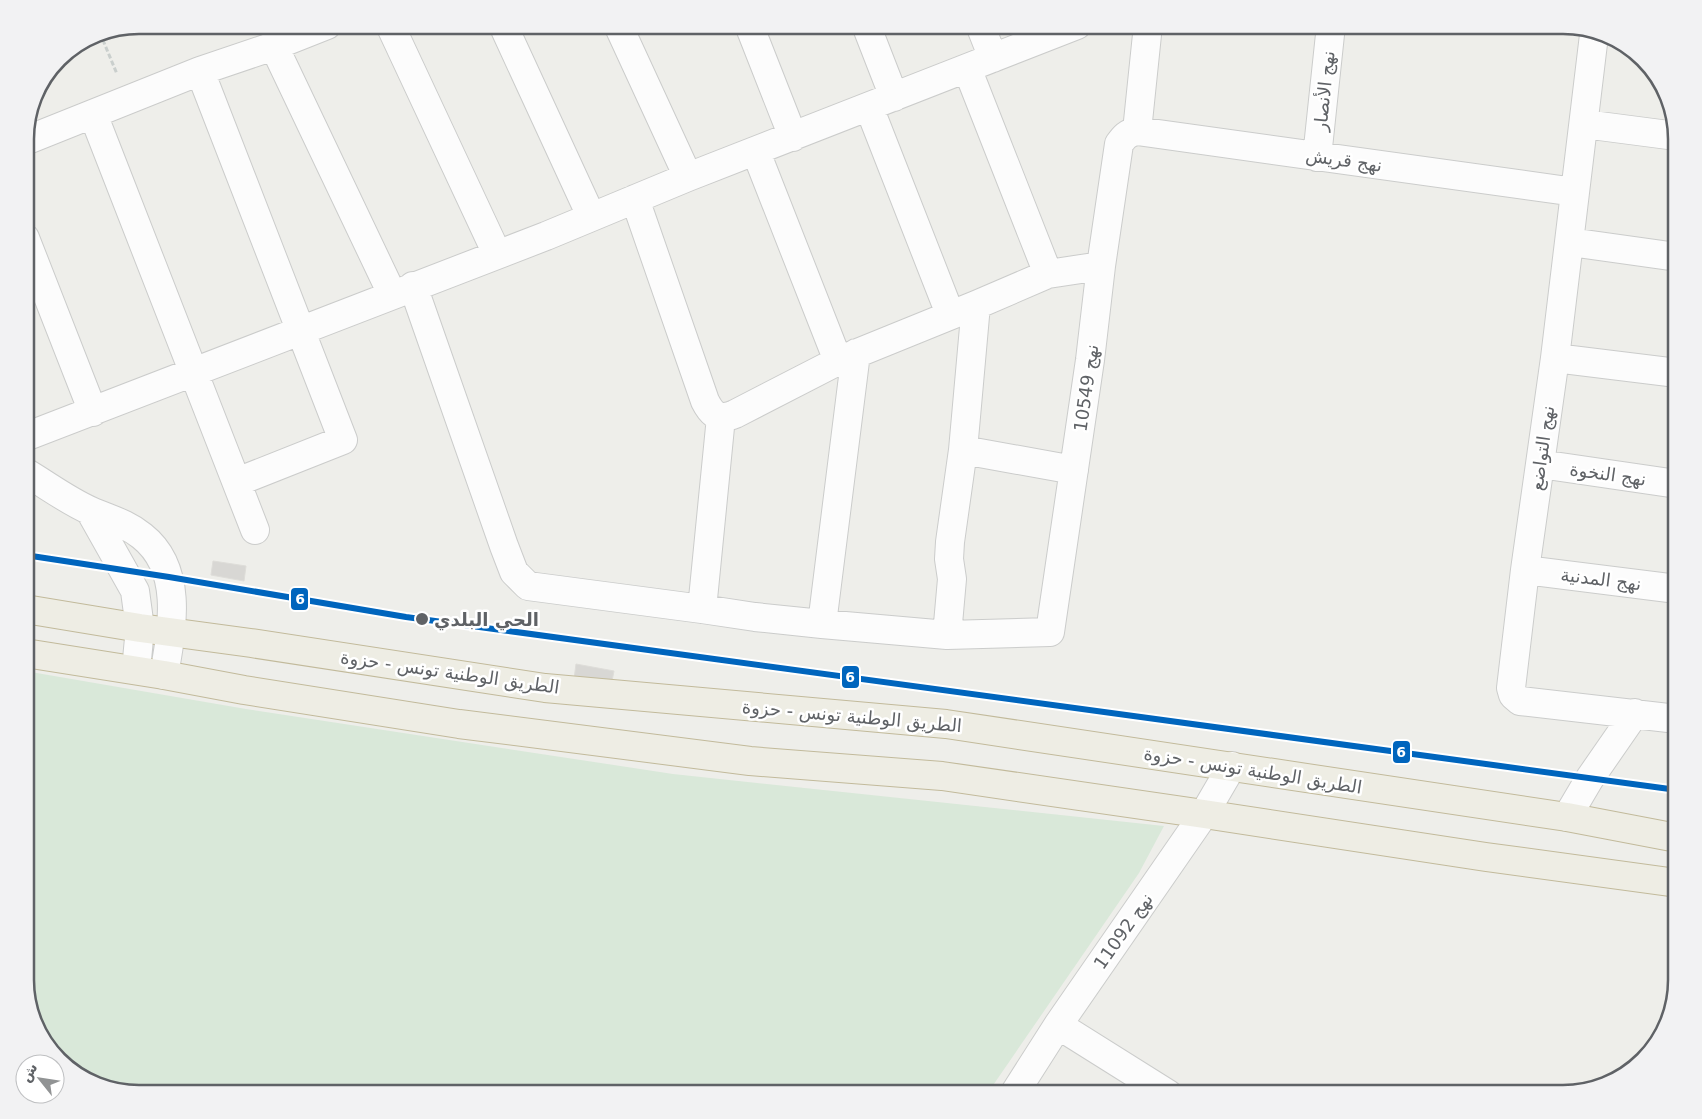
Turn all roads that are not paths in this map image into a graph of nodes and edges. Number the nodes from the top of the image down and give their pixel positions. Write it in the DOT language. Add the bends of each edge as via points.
graph roads {
  1 [pos="304,34"];
  2 [pos="394,34"];
  3 [pos="507,34"];
  4 [pos="622,34"];
  5 [pos="753,34"];
  6 [pos="868,34"];
  7 [pos="984,34"];
  8 [pos="1054,34"];
  9 [pos="1146,34"];
  10 [pos="1324,34"];
  11 [pos="1594,38"];
  12 [pos="274,46"];
  13 [pos="993,58"];
  14 [pos="967,68"];
  15 [pos="200,71"];
  16 [pos="881,102"];
  17 [pos="93,114"];
  18 [pos="1584,124"];
  19 [pos="1668,135"];
  20 [pos="34,137"];
  21 [pos="793,137"];
  22 [pos="1128,138"];
  23 [pos="756,152"];
  24 [pos="1317,157"];
  25 [pos="688,177"];
  26 [pos="1575,192"];
  27 [pos="635,199"];
  28 [pos="591,216"];
  29 [pos="1570,242"];
  30 [pos="496,254"];
  31 [pos="1668,256"];
  32 [pos="34,261"];
  33 [pos="1101,266"];
  34 [pos="1048,274"];
  35 [pos="402,290"];
  36 [pos="976,305"];
  37 [pos="950,314"];
  38 [pos="301,330"];
  39 [pos="847,357"];
  40 [pos="1555,358"];
  41 [pos="194,372"];
  42 [pos="1668,372"];
  43 [pos="93,412"];
  44 [pos="721,417"];
  45 [pos="34,435"];
  46 [pos="963,450"];
  47 [pos="1540,464"];
  48 [pos="1074,470"];
  49 [pos="34,477"];
  50 [pos="237,482"];
  51 [pos="1668,483"];
  52 [pos="90,511"];
  53 [pos="255,530"];
  54 [pos="1525,570"];
  55 [pos="1668,588"];
  56 [pos="702,609"];
  57 [pos="34,610"];
  58 [pos="822,624"];
  59 [pos="140,628"];
  60 [pos="172,632"];
  61 [pos="947,635"];
  62 [pos="34,654"];
  63 [pos="136,670"];
  64 [pos="164,674"];
  65 [pos="1635,713"];
  66 [pos="1668,717"];
  67 [pos="1232,766"];
  68 [pos="1204,814"];
  69 [pos="1567,817"];
  70 [pos="1668,836"];
  71 [pos="1668,883"];
  72 [pos="1058,1025"];
  73 [pos="1020,1085"];
  74 [pos="1154,1085"];
  1 -- 12 [label="street"];
  2 -- 30 [label="street"];
  3 -- 28 [label="street"];
  4 -- 25 [label="street"];
  5 -- 21 [label="street"];
  6 -- 16 [label="street"];
  7 -- 13 [label="street"];
  8 -- 13 [label="street"];
  9 -- 22 [label="street, نهج 10549"];
  10 -- 24 [label="street, نهج الأنصار"];
  11 -- 18 [label="street, نهج التواضع"];
  12 -- 15 [label="street"];
  12 -- 35 [label="street"];
  13 -- 14 [label="street"];
  14 -- 16 [label="street"];
  14 -- 34 [label="street"];
  15 -- 17 [label="street"];
  15 -- 38 [label="street"];
  16 -- 21 [label="street"];
  16 -- 37 [label="street"];
  17 -- 20 [label="street"];
  17 -- 41 [label="street"];
  18 -- 19 [label="street"];
  18 -- 26 [label="street, نهج التواضع"];
  21 -- 23 [label="street"];
  22 -- 24 [label="street, نهج قريش"];
  22 -- 33 [label="street, نهج 10549"];
  23 -- 25 [label="street"];
  23 -- 39 [label="street"];
  24 -- 26 [label="street, نهج قريش"];
  25 -- 27 [label="street"];
  26 -- 29 [label="street, نهج التواضع"];
  27 -- 28 [label="street"];
  27 -- 44 [label="street" via="705,401 710,412"];
  28 -- 30 [label="street"];
  29 -- 31 [label="street"];
  29 -- 40 [label="street, نهج التواضع"];
  30 -- 35 [label="street"];
  32 -- 43 [label="street"];
  33 -- 34 [label="street"];
  33 -- 48 [label="street, نهج 10549"];
  34 -- 36 [label="street"];
  35 -- 38 [label="street"];
  35 -- 56 [label="street" via="514,572 528,586"];
  36 -- 37 [label="street"];
  36 -- 46 [label="street"];
  37 -- 39 [label="street"];
  38 -- 41 [label="street"];
  38 -- 50 [label="street" via="344,440"];
  39 -- 44 [label="street" via="735,414"];
  39 -- 58 [label="street"];
  40 -- 42 [label="street"];
  40 -- 47 [label="street, نهج التواضع"];
  41 -- 43 [label="street"];
  41 -- 50 [label="street"];
  43 -- 45 [label="street"];
  44 -- 56 [label="street"];
  46 -- 48 [label="street"];
  46 -- 61 [label="street" via="950,542 952,579"];
  47 -- 51 [label="street, نهج النخوة"];
  47 -- 54 [label="street, نهج التواضع"];
  48 -- 61 [label="street, نهج 10549" via="1050,632"];
  49 -- 52 [label="street"];
  50 -- 53 [label="street"];
  52 -- 59 [label="street" via="135,591"];
  52 -- 60 [label="street" via="128,527 156,550 169,577"];
  54 -- 55 [label="street, نهج المدنية"];
  54 -- 65 [label="street, نهج التواضع" via="1511,688 1513,695 1520,701"];
  56 -- 58 [label="street"];
  57 -- 59 [label="highway, الطريق الوطنية تونس - حزوة"];
  58 -- 61 [label="street"];
  59 -- 60 [label="highway, الطريق الوطنية تونس - حزوة"];
  59 -- 63 [label="street"];
  60 -- 64 [label="street"];
  60 -- 67 [label="highway, الطريق الوطنية تونس - حزوة" via="545,688 946,724"];
  62 -- 63 [label="highway"];
  63 -- 64 [label="highway"];
  64 -- 68 [label="highway" via="459,724 750,761 942,776"];
  65 -- 66 [label="street, نهج التواضع"];
  65 -- 69 [label="street"];
  67 -- 68 [label="street, نهج 11092"];
  67 -- 69 [label="highway, الطريق الوطنية تونس - حزوة"];
  68 -- 71 [label="highway"];
  68 -- 72 [label="street, نهج 11092"];
  69 -- 70 [label="highway, الطريق الوطنية تونس - حزوة"];
  72 -- 73 [label="street, نهج 11092"];
  72 -- 74 [label="street"];
}
